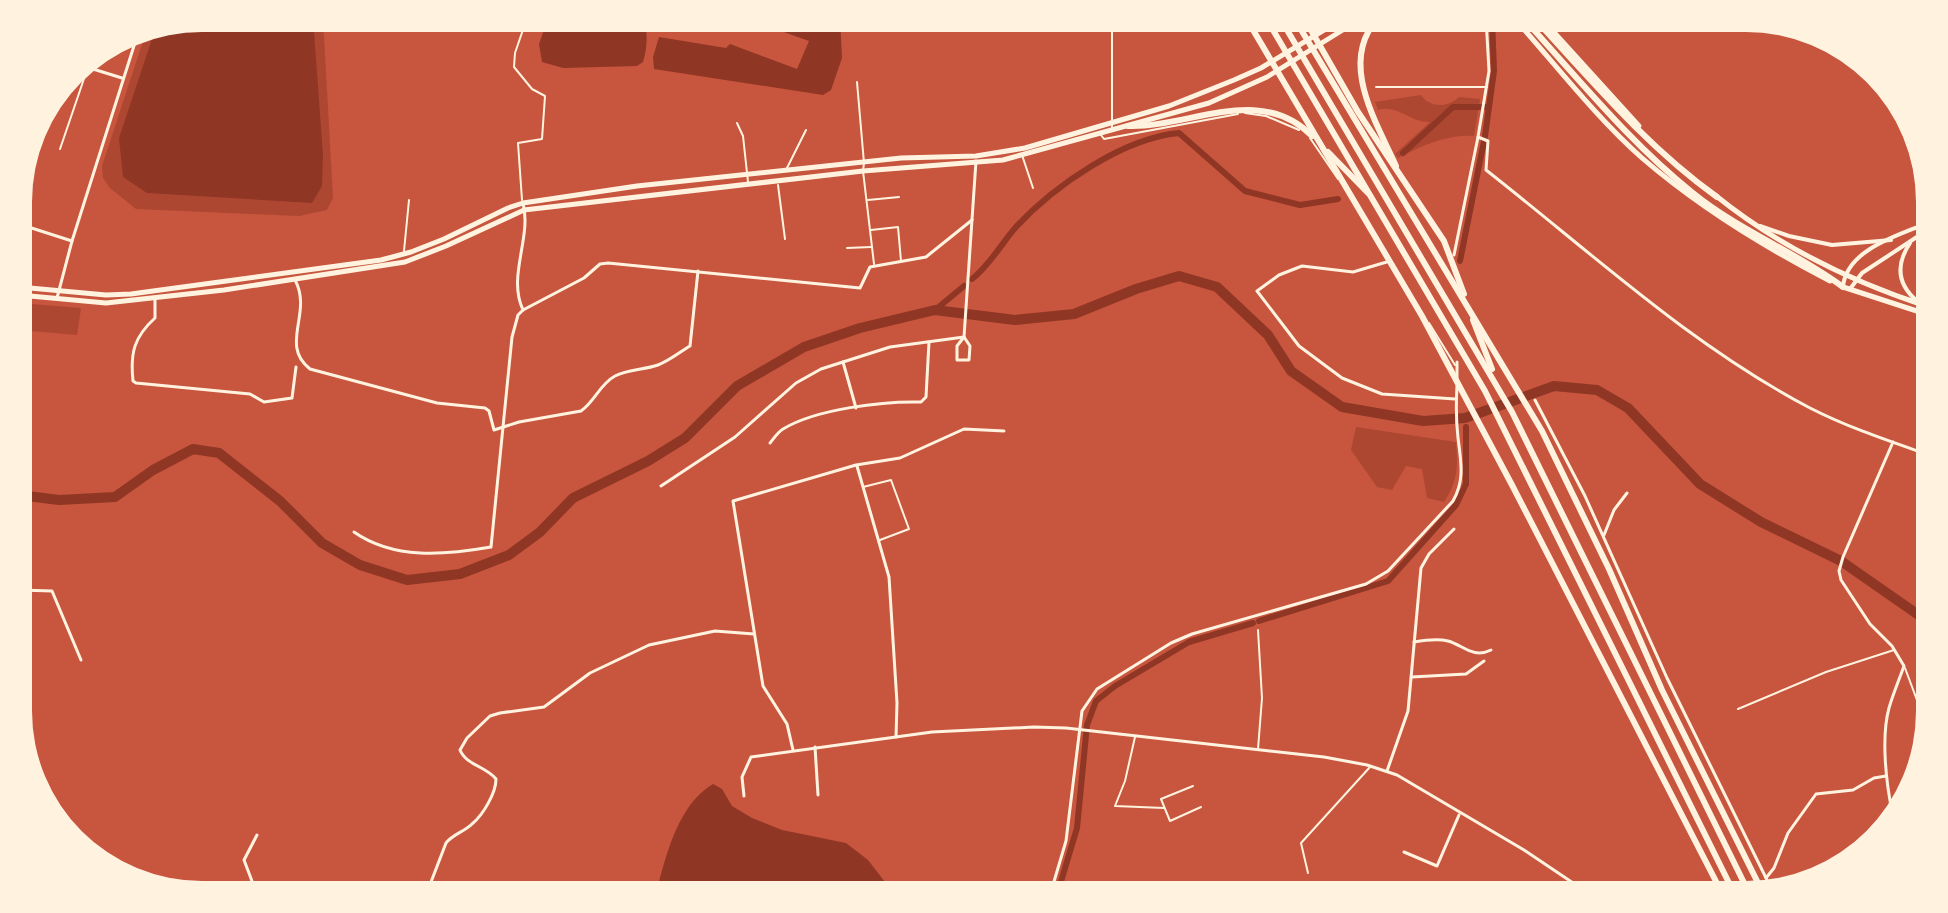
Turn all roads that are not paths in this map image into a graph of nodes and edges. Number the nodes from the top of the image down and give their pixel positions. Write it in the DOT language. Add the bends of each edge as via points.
graph roads {
  1 [pos="522,32"];
  2 [pos="1112,32"];
  3 [pos="1254,32"];
  4 [pos="1274,32"];
  5 [pos="1288,32"];
  6 [pos="1303,32"];
  7 [pos="1312,32"];
  8 [pos="1321,32"];
  9 [pos="1343,32"];
  10 [pos="1367,32"];
  11 [pos="1487,32"];
  12 [pos="1526,32"];
  13 [pos="1536,32"];
  14 [pos="1547,32"];
  15 [pos="1553,32"];
  16 [pos="133,47"];
  17 [pos="96,70"];
  18 [pos="122,78"];
  19 [pos="83,81"];
  20 [pos="857,82"];
  21 [pos="1376,87"];
  22 [pos="1487,87"];
  23 [pos="737,123"];
  24 [pos="1111,123"];
  25 [pos="1128,126"];
  26 [pos="806,130"];
  27 [pos="1112,131"];
  28 [pos="1100,134"];
  29 [pos="1478,137"];
  30 [pos="60,149"];
  31 [pos="1022,155"];
  32 [pos="976,159"];
  33 [pos="864,163"];
  34 [pos="863,171"];
  35 [pos="785,172"];
  36 [pos="776,177"];
  37 [pos="748,180"];
  38 [pos="1403,180"];
  39 [pos="1033,188"];
  40 [pos="899,197"];
  41 [pos="1717,197"];
  42 [pos="409,200"];
  43 [pos="866,200"];
  44 [pos="1375,200"];
  45 [pos="524,207"];
  46 [pos="483,220"];
  47 [pos="972,220"];
  48 [pos="1755,224"];
  49 [pos="32,228"];
  50 [pos="486,228"];
  51 [pos="1916,229"];
  52 [pos="870,230"];
  53 [pos="1916,238"];
  54 [pos="785,239"];
  55 [pos="1891,240"];
  56 [pos="72,241"];
  57 [pos="1911,241"];
  58 [pos="872,247"];
  59 [pos="847,248"];
  60 [pos="404,254"];
  61 [pos="1454,255"];
  62 [pos="1390,261"];
  63 [pos="901,263"];
  64 [pos="875,265"];
  65 [pos="698,271"];
  66 [pos="294,272"];
  67 [pos="1844,276"];
  68 [pos="295,280"];
  69 [pos="1854,281"];
  70 [pos="32,288"];
  71 [pos="1846,288"];
  72 [pos="58,291"];
  73 [pos="32,296"];
  74 [pos="57,299"];
  75 [pos="155,299"];
  76 [pos="1916,300"];
  77 [pos="1916,303"];
  78 [pos="523,310"];
  79 [pos="1916,311"];
  80 [pos="964,337"];
  81 [pos="929,342"];
  82 [pos="843,362"];
  83 [pos="1457,365"];
  84 [pos="296,367"];
  85 [pos="1497,385"];
  86 [pos="1535,400"];
  87 [pos="1457,401"];
  88 [pos="856,408"];
  89 [pos="502,427"];
  90 [pos="1004,431"];
  91 [pos="1893,442"];
  92 [pos="770,443"];
  93 [pos="1916,450"];
  94 [pos="856,465"];
  95 [pos="661,486"];
  96 [pos="862,487"];
  97 [pos="1627,493"];
  98 [pos="1454,529"];
  99 [pos="354,532"];
  100 [pos="1604,535"];
  101 [pos="879,541"];
  102 [pos="32,590"];
  103 [pos="1258,630"];
  104 [pos="754,634"];
  105 [pos="1414,642"];
  106 [pos="1491,650"];
  107 [pos="1894,650"];
  108 [pos="81,660"];
  109 [pos="1484,661"];
  110 [pos="1904,666"];
  111 [pos="1412,677"];
  112 [pos="1916,698"];
  113 [pos="1738,709"];
  114 [pos="1080,729"];
  115 [pos="1135,736"];
  116 [pos="896,737"];
  117 [pos="815,747"];
  118 [pos="793,750"];
  119 [pos="1258,750"];
  120 [pos="1371,766"];
  121 [pos="1387,771"];
  122 [pos="1887,776"];
  123 [pos="1193,786"];
  124 [pos="818,795"];
  125 [pos="744,796"];
  126 [pos="1890,800"];
  127 [pos="1201,807"];
  128 [pos="1164,808"];
  129 [pos="1459,813"];
  130 [pos="257,835"];
  131 [pos="1404,852"];
  132 [pos="1308,873"];
  133 [pos="1766,878"];
  134 [pos="252,881"];
  135 [pos="431,881"];
  136 [pos="1054,881"];
  137 [pos="1570,881"];
  138 [pos="1716,881"];
  139 [pos="1728,881"];
  140 [pos="1743,881"];
  141 [pos="1757,881"];
  1 -- 45 [label="lane" via="514,67 545,96 542,139 518,143"];
  2 -- 24 [label="lane"];
  3 -- 138 [label="highway" via="1422,316"];
  4 -- 44 [label="highway"];
  5 -- 85 [label="highway"];
  6 -- 141 [label="highway" via="1542,431"];
  7 -- 38 [label="highway"];
  8 -- 24 [label="main road" via="1261,68 1169,106"];
  9 -- 25 [label="main road" via="1267,77 1209,103"];
  10 -- 38 [label="highway" via="1359,63 1362,85"];
  11 -- 22 [label="street"];
  12 -- 71 [label="main road" via="1612,128 1686,194 1742,234"];
  13 -- 71 [label="highway" via="1663,168 1722,214"];
  14 -- 41 [label="highway" via="1670,161"];
  15 -- 41 [label="main road" via="1621,108"];
  16 -- 18 [label="street"];
  17 -- 18 [label="street"];
  18 -- 56 [label="street"];
  19 -- 30 [label="lane"];
  20 -- 33 [label="lane"];
  21 -- 22 [label="lane"];
  22 -- 29 [label="street"];
  23 -- 37 [label="lane"];
  24 -- 27 [label="lane"];
  24 -- 32 [label="main road"];
  25 -- 27 [label="main road"];
  25 -- 44 [label="highway" via="1224,110 1263,111 1301,125"];
  26 -- 35 [label="lane"];
  27 -- 28 [label="main road"];
  28 -- 31 [label="main road"];
  28 -- 62 [label="lane" via="1104,139 1244,113 1307,133"];
  29 -- 61 [label="street"];
  29 -- 91 [label="street" via="1488,141 1486,170 1671,320 1812,409"];
  31 -- 32 [label="main road"];
  31 -- 39 [label="lane"];
  32 -- 33 [label="main road"];
  32 -- 34 [label="main road"];
  32 -- 47 [label="street"];
  33 -- 34 [label="lane"];
  33 -- 35 [label="main road"];
  34 -- 36 [label="main road"];
  34 -- 43 [label="lane"];
  35 -- 36 [label="main road"];
  36 -- 37 [label="main road"];
  36 -- 54 [label="lane"];
  37 -- 45 [label="main road" via="637,186"];
  38 -- 85 [label="highway" via="1444,241"];
  40 -- 43 [label="lane"];
  41 -- 48 [label="main road"];
  42 -- 60 [label="lane"];
  43 -- 52 [label="lane"];
  44 -- 139 [label="highway" via="1485,391"];
  45 -- 46 [label="main road"];
  45 -- 50 [label="main road"];
  45 -- 78 [label="street" via="517,287"];
  46 -- 50 [label="main road"];
  46 -- 60 [label="main road"];
  47 -- 63 [label="street" via="933,253"];
  47 -- 80 [label="street"];
  48 -- 55 [label="street" via="1832,245"];
  48 -- 67 [label="main road"];
  49 -- 56 [label="street"];
  50 -- 68 [label="main road" via="405,262"];
  51 -- 55 [label="street"];
  52 -- 58 [label="lane"];
  52 -- 63 [label="lane" via="898,227"];
  53 -- 57 [label="street"];
  55 -- 67 [label="street" via="1864,252"];
  56 -- 72 [label="street"];
  57 -- 69 [label="street"];
  57 -- 76 [label="street" via="1899,268 1906,290"];
  58 -- 59 [label="lane"];
  58 -- 64 [label="lane"];
  60 -- 66 [label="main road"];
  62 -- 83 [label="lane"];
  62 -- 87 [label="street" via="1353,272 1302,266 1257,291 1299,346 1342,378 1382,394"];
  63 -- 64 [label="street"];
  64 -- 65 [label="street" via="860,288"];
  65 -- 78 [label="street" via="600,264"];
  65 -- 89 [label="street" via="690,346 660,365 619,373 581,411"];
  66 -- 68 [label="main road"];
  66 -- 72 [label="main road" via="131,294"];
  67 -- 69 [label="main road"];
  67 -- 71 [label="street"];
  68 -- 75 [label="main road"];
  68 -- 89 [label="street" via="302,297 295,350 310,369 437,403 485,408 494,430"];
  69 -- 71 [label="street"];
  69 -- 77 [label="main road"];
  70 -- 72 [label="main road"];
  71 -- 79 [label="main road"];
  72 -- 74 [label="street"];
  73 -- 74 [label="main road"];
  74 -- 75 [label="main road"];
  75 -- 84 [label="street" via="155,318 135,344 136,383 250,394 264,402 292,398"];
  78 -- 89 [label="street" via="512,337"];
  80 -- 80 [label="street" via="957,346 957,360 969,360"];
  80 -- 81 [label="street"];
  81 -- 82 [label="street"];
  81 -- 88 [label="street" via="926,397 921,402"];
  82 -- 88 [label="street"];
  82 -- 95 [label="street" via="796,383 735,437"];
  83 -- 87 [label="street"];
  85 -- 140 [label="highway"];
  86 -- 100 [label="street"];
  87 -- 114 [label="street" via="1459,491 1388,571 1366,584 1171,643 1097,689 1082,711"];
  88 -- 92 [label="street" via="800,421 780,430"];
  89 -- 99 [label="street" via="491,547 444,555 415,553"];
  90 -- 94 [label="street" via="964,429 900,458"];
  91 -- 93 [label="street"];
  91 -- 107 [label="street" via="1839,571 1870,624"];
  94 -- 96 [label="street"];
  94 -- 104 [label="street" via="733,501"];
  96 -- 101 [label="street"];
  96 -- 101 [label="lane" via="891,480 909,529"];
  97 -- 100 [label="street"];
  98 -- 105 [label="street" via="1421,568"];
  100 -- 133 [label="street" via="1667,678"];
  101 -- 116 [label="street" via="889,577"];
  102 -- 108 [label="street" via="52,591"];
  103 -- 119 [label="lane"];
  104 -- 118 [label="street" via="763,686 787,724"];
  104 -- 135 [label="street" via="715,631 649,645 590,673 544,707 490,716 460,750 492,774 496,787 474,824 446,843"];
  105 -- 106 [label="street" via="1446,641 1481,654"];
  105 -- 111 [label="street"];
  107 -- 110 [label="street"];
  107 -- 113 [label="lane"];
  109 -- 111 [label="street" via="1466,674"];
  110 -- 112 [label="lane"];
  110 -- 122 [label="street" via="1888,710"];
  111 -- 121 [label="street" via="1406,719"];
  114 -- 115 [label="street"];
  114 -- 116 [label="street" via="985,728"];
  114 -- 136 [label="street" via="1066,841"];
  115 -- 119 [label="street"];
  115 -- 128 [label="lane" via="1115,806"];
  116 -- 117 [label="street"];
  117 -- 118 [label="street"];
  117 -- 124 [label="street"];
  118 -- 125 [label="street" via="751,757 742,777"];
  119 -- 120 [label="street"];
  120 -- 121 [label="street"];
  120 -- 132 [label="lane" via="1301,843"];
  121 -- 129 [label="street"];
  122 -- 126 [label="street"];
  122 -- 133 [label="street" via="1853,790 1816,794 1788,833"];
  123 -- 128 [label="lane" via="1161,799"];
  127 -- 128 [label="lane" via="1170,821"];
  129 -- 131 [label="street" via="1437,866"];
  129 -- 137 [label="street"];
  130 -- 134 [label="street" via="244,860"];
}
